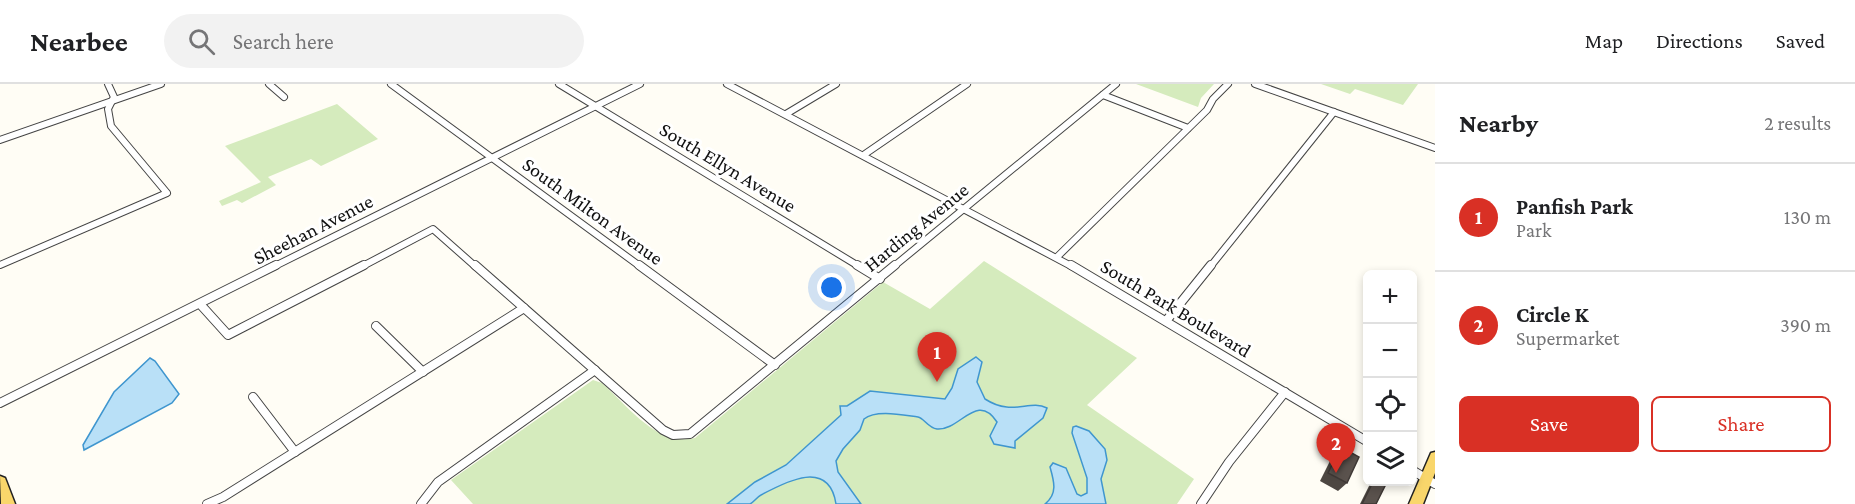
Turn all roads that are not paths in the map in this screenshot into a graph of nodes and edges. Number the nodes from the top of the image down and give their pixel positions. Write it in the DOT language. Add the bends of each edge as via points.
graph roads {
  1 [pos="108,84"];
  2 [pos="161,84"];
  3 [pos="269,84"];
  4 [pos="392,84"];
  5 [pos="559,84"];
  6 [pos="640,84"];
  7 [pos="727,84"];
  8 [pos="836,84"];
  9 [pos="967,84"];
  10 [pos="1116,84"];
  11 [pos="1228,84"];
  12 [pos="1255,84"];
  13 [pos="1103,95"];
  14 [pos="284,97"];
  15 [pos="114,100"];
  16 [pos="595,106"];
  17 [pos="1334,112"];
  18 [pos="786,114"];
  19 [pos="1188,128"];
  20 [pos="0,140"];
  21 [pos="1435,148"];
  22 [pos="865,154"];
  23 [pos="492,158"];
  24 [pos="965,208"];
  25 [pos="1057,257"];
  26 [pos="0,264"];
  27 [pos="880,279"];
  28 [pos="200,304"];
  29 [pos="524,308"];
  30 [pos="1166,321"];
  31 [pos="376,326"];
  32 [pos="775,365"];
  33 [pos="595,370"];
  34 [pos="423,372"];
  35 [pos="1285,392"];
  36 [pos="253,397"];
  37 [pos="0,403"];
  38 [pos="1363,439"];
  39 [pos="295,452"];
  40 [pos="1435,457"];
  41 [pos="1417,472"];
  42 [pos="1431,481"];
  43 [pos="0,482"];
  44 [pos="8,504"];
  45 [pos="207,504"];
  46 [pos="421,504"];
  47 [pos="1201,504"];
  48 [pos="1416,504"];
  1 -- 15 [label="street"];
  2 -- 15 [label="street"];
  3 -- 14 [label="street"];
  4 -- 23 [label="street, South Milton Avenue"];
  5 -- 16 [label="street, South Ellyn Avenue"];
  6 -- 16 [label="street, Sheehan Avenue"];
  7 -- 18 [label="street, South Park Boulevard"];
  8 -- 18 [label="street"];
  9 -- 22 [label="street"];
  10 -- 13 [label="street, Harding Avenue"];
  11 -- 19 [label="street"];
  12 -- 17 [label="street"];
  13 -- 19 [label="street"];
  13 -- 24 [label="street, Harding Avenue"];
  15 -- 20 [label="street"];
  15 -- 26 [label="street" via="108,110 111,126 167,194"];
  16 -- 23 [label="street, Sheehan Avenue"];
  16 -- 27 [label="street, South Ellyn Avenue"];
  17 -- 21 [label="street"];
  17 -- 30 [label="street"];
  18 -- 22 [label="street, South Park Boulevard"];
  19 -- 25 [label="street"];
  22 -- 24 [label="street, South Park Boulevard"];
  23 -- 28 [label="street, Sheehan Avenue"];
  23 -- 32 [label="street, South Milton Avenue"];
  24 -- 25 [label="street, South Park Boulevard"];
  24 -- 27 [label="street, Harding Avenue"];
  25 -- 30 [label="street, South Park Boulevard"];
  27 -- 32 [label="street, Harding Avenue"];
  28 -- 29 [label="street" via="221,330 228,335 236,333 433,229"];
  28 -- 37 [label="street, Sheehan Avenue"];
  29 -- 33 [label="street"];
  29 -- 34 [label="street"];
  30 -- 35 [label="street, South Park Boulevard"];
  31 -- 34 [label="street"];
  32 -- 33 [label="street, Harding Avenue" via="696,431 680,436 663,430"];
  33 -- 46 [label="street" via="438,482"];
  34 -- 39 [label="street"];
  35 -- 38 [label="street, South Park Boulevard"];
  35 -- 47 [label="street" via="1239,448"];
  36 -- 39 [label="street"];
  39 -- 45 [label="street"];
  40 -- 42 [label="main road"];
  41 -- 42 [label="street"];
  42 -- 48 [label="main road"];
  43 -- 44 [label="main road"];
}
